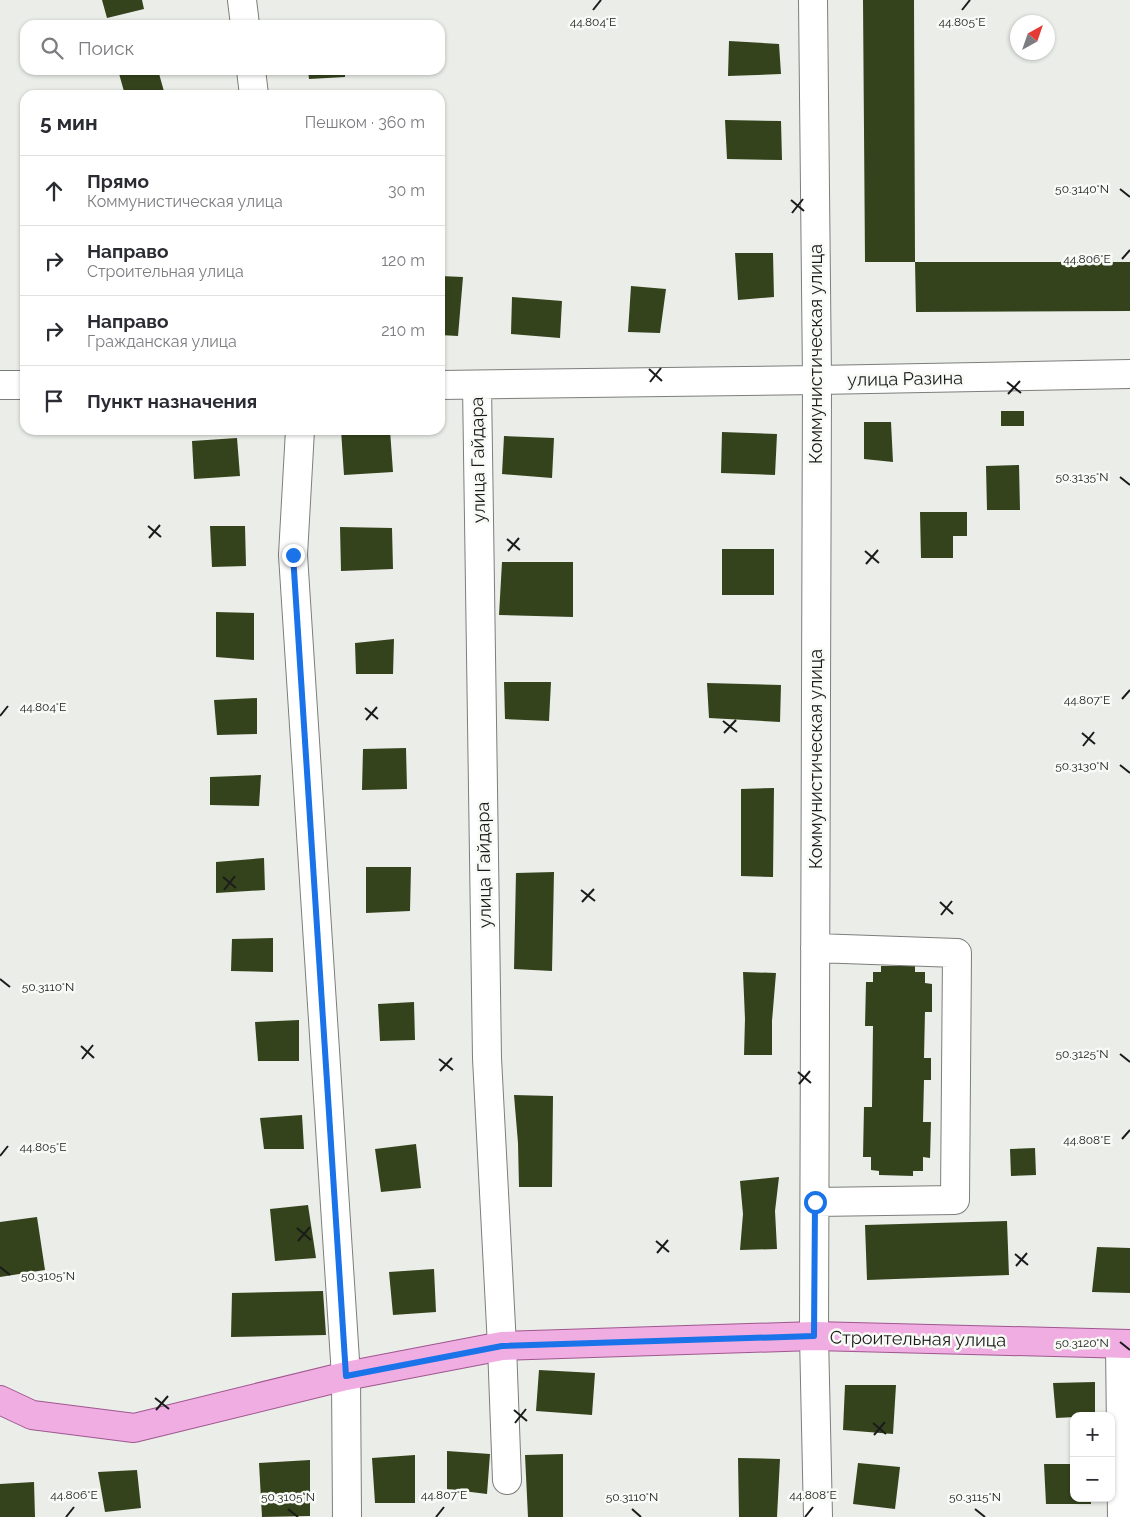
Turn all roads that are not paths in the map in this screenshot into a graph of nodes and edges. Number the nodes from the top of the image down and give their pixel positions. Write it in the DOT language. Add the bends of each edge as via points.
graph roads {
  1 [pos="242,0"];
  2 [pos="813,0"];
  3 [pos="244,20"];
  4 [pos="251,75"];
  5 [pos="253,90"];
  6 [pos="1130,374"];
  7 [pos="817,380"];
  8 [pos="477,384"];
  9 [pos="0,385"];
  10 [pos="445,385"];
  11 [pos="20,386"];
  12 [pos="300,435"];
  13 [pos="815,948"];
  14 [pos="815,1202"];
  15 [pos="814,1336"];
  16 [pos="1125,1344"];
  17 [pos="502,1346"];
  18 [pos="346,1376"];
  19 [pos="0,1400"];
  20 [pos="507,1480"];
  21 [pos="347,1517"];
  22 [pos="818,1517"];
  23 [pos="1122,1517"];
  1 -- 3 [label="street"];
  2 -- 7 [label="street, Коммунистическая улица"];
  4 -- 5 [label="street"];
  6 -- 7 [label="street, улица Разина"];
  7 -- 8 [label="street, улица Разина"];
  7 -- 13 [label="street, Коммунистическая улица"];
  8 -- 10 [label="street, улица Разина"];
  8 -- 17 [label="street, улица Гайдара" via="487,1058"];
  9 -- 11 [label="street"];
  12 -- 18 [label="street" via="293,555"];
  13 -- 14 [label="street, Коммунистическая улица"];
  13 -- 14 [label="street" via="956,953 956,973 955,1200"];
  14 -- 15 [label="street, Коммунистическая улица"];
  15 -- 16 [label="main road, Строительная улица"];
  15 -- 17 [label="main road, Строительная улица"];
  15 -- 22 [label="street, Коммунистическая улица"];
  16 -- 23 [label="street"];
  17 -- 18 [label="main road, Строительная улица"];
  17 -- 20 [label="street, улица Гайдара"];
  18 -- 19 [label="main road, Строительная улица" via="134,1428 32,1415"];
  18 -- 21 [label="street"];
}
